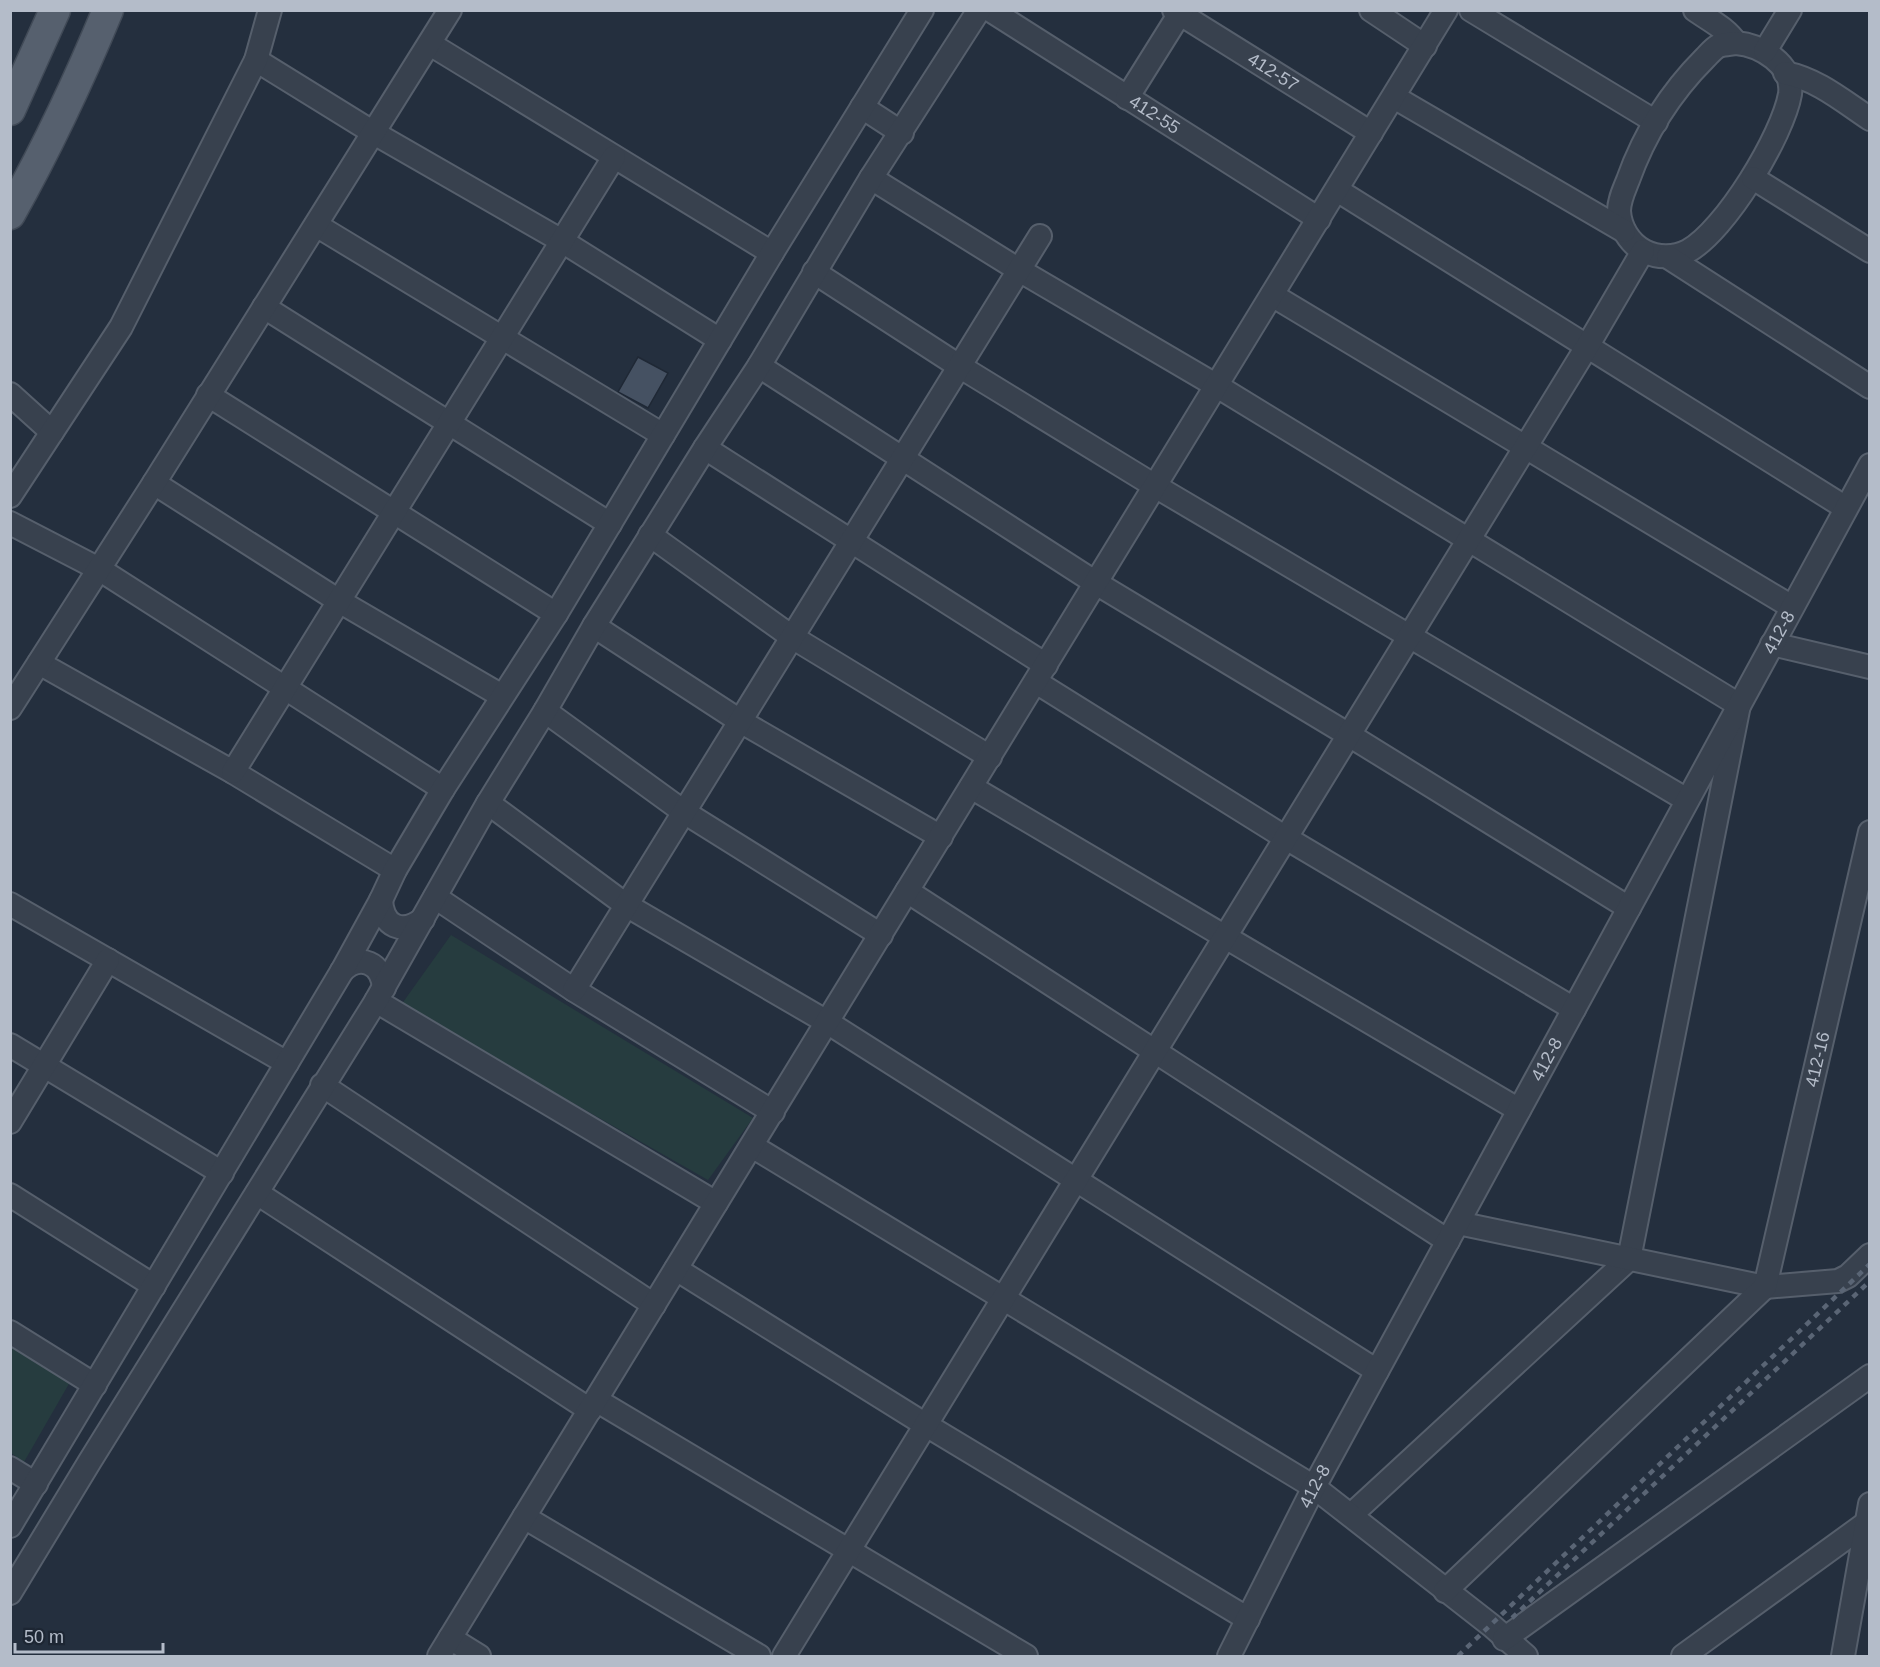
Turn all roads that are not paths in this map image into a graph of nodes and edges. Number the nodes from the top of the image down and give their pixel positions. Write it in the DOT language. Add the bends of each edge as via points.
graph roads {
  1 [pos="55,10"];
  2 [pos="108,10"];
  3 [pos="270,10"];
  4 [pos="450,10"];
  5 [pos="922,10"];
  6 [pos="979,10"];
  7 [pos="990,10"];
  8 [pos="1371,10"];
  9 [pos="1446,10"];
  10 [pos="1471,10"];
  11 [pos="1695,10"];
  12 [pos="1790,10"];
  13 [pos="1178,12"];
  14 [pos="1736,43"];
  15 [pos="430,44"];
  16 [pos="1425,46"];
  17 [pos="1765,51"];
  18 [pos="256,60"];
  19 [pos="1785,73"];
  20 [pos="1394,97"];
  21 [pos="1127,98"];
  22 [pos="862,107"];
  23 [pos="10,110"];
  24 [pos="1869,119"];
  25 [pos="1656,122"];
  26 [pos="374,133"];
  27 [pos="902,133"];
  28 [pos="1371,133"];
  29 [pos="614,157"];
  30 [pos="871,178"];
  31 [pos="1753,178"];
  32 [pos="1337,190"];
  33 [pos="10,214"];
  34 [pos="1319,219"];
  35 [pos="316,225"];
  36 [pos="1624,231"];
  37 [pos="1040,236"];
  38 [pos="562,242"];
  39 [pos="1643,250"];
  40 [pos="1869,251"];
  41 [pos="772,253"];
  42 [pos="1668,257"];
  43 [pos="1019,270"];
  44 [pos="814,272"];
  45 [pos="1272,295"];
  46 [pos="264,307"];
  47 [pos="502,338"];
  48 [pos="720,340"];
  49 [pos="1588,345"];
  50 [pos="759,366"];
  51 [pos="960,366"];
  52 [pos="1217,386"];
  53 [pos="1869,387"];
  54 [pos="10,394"];
  55 [pos="208,395"];
  56 [pos="449,423"];
  57 [pos="52,432"];
  58 [pos="663,435"];
  59 [pos="1526,446"];
  60 [pos="705,448"];
  61 [pos="903,457"];
  62 [pos="1869,465"];
  63 [pos="154,483"];
  64 [pos="1155,486"];
  65 [pos="10,496"];
  66 [pos="1846,508"];
  67 [pos="394,512"];
  68 [pos="10,523"];
  69 [pos="610,524"];
  70 [pos="650,535"];
  71 [pos="1469,540"];
  72 [pos="851,541"];
  73 [pos="99,569"];
  74 [pos="1096,583"];
  75 [pos="339,601"];
  76 [pos="1792,607"];
  77 [pos="556,614"];
  78 [pos="594,626"];
  79 [pos="1409,636"];
  80 [pos="792,637"];
  81 [pos="1772,644"];
  82 [pos="39,663"];
  83 [pos="1869,667"];
  84 [pos="1041,673"];
  85 [pos="285,688"];
  86 [pos="502,696"];
  87 [pos="1739,705"];
  88 [pos="10,708"];
  89 [pos="545,711"];
  90 [pos="740,721"];
  91 [pos="1349,735"];
  92 [pos="990,757"];
  93 [pos="233,772"];
  94 [pos="971,787"];
  95 [pos="443,789"];
  96 [pos="1687,800"];
  97 [pos="488,803"];
  98 [pos="684,812"];
  99 [pos="1869,832"];
  100 [pos="941,837"];
  101 [pos="1286,838"];
  102 [pos="395,870"];
  103 [pos="907,891"];
  104 [pos="435,897"];
  105 [pos="381,900"];
  106 [pos="10,904"];
  107 [pos="626,905"];
  108 [pos="1629,908"];
  109 [pos="423,919"];
  110 [pos="881,935"];
  111 [pos="1226,936"];
  112 [pos="108,960"];
  113 [pos="342,971"];
  114 [pos="574,990"];
  115 [pos="380,995"];
  116 [pos="1574,1009"];
  117 [pos="827,1022"];
  118 [pos="10,1045"];
  119 [pos="1156,1050"];
  120 [pos="288,1063"];
  121 [pos="45,1066"];
  122 [pos="322,1085"];
  123 [pos="1519,1110"];
  124 [pos="772,1112"];
  125 [pos="10,1122"];
  126 [pos="752,1146"];
  127 [pos="222,1173"];
  128 [pos="1077,1179"];
  129 [pos="257,1193"];
  130 [pos="10,1196"];
  131 [pos="716,1203"];
  132 [pos="1453,1232"];
  133 [pos="1869,1255"];
  134 [pos="1629,1259"];
  135 [pos="676,1269"];
  136 [pos="154,1286"];
  137 [pos="1765,1287"];
  138 [pos="1003,1299"];
  139 [pos="654,1305"];
  140 [pos="10,1332"];
  141 [pos="111,1358"];
  142 [pos="1377,1371"];
  143 [pos="144,1376"];
  144 [pos="1869,1376"];
  145 [pos="95,1385"];
  146 [pos="593,1405"];
  147 [pos="926,1425"];
  148 [pos="10,1468"];
  149 [pos="36,1484"];
  150 [pos="1314,1487"];
  151 [pos="1867,1514"];
  152 [pos="1351,1515"];
  153 [pos="525,1517"];
  154 [pos="10,1526"];
  155 [pos="848,1552"];
  156 [pos="1445,1591"];
  157 [pos="10,1593"];
  158 [pos="1248,1619"];
  159 [pos="1504,1638"];
  160 [pos="445,1647"];
  161 [pos="479,1656"];
  162 [pos="759,1656"];
  163 [pos="784,1656"];
  164 [pos="1026,1656"];
  165 [pos="1229,1656"];
  166 [pos="1526,1656"];
  167 [pos="1683,1656"];
  168 [pos="1844,1656"];
  1 -- 23 [label="main road"];
  2 -- 33 [label="main road" via="74,91"];
  3 -- 18 [label="street"];
  4 -- 15 [label="street"];
  5 -- 22 [label="street"];
  6 -- 27 [label="street"];
  7 -- 21 [label="street, 412-55"];
  8 -- 16 [label="street"];
  9 -- 16 [label="street"];
  10 -- 25 [label="street"];
  11 -- 14 [label="street" via="1731,35"];
  12 -- 17 [label="street"];
  13 -- 21 [label="street"];
  13 -- 28 [label="street, 412-57"];
  14 -- 17 [label="street"];
  14 -- 25 [label="street" via="1716,47 1683,82"];
  15 -- 26 [label="street"];
  15 -- 29 [label="street"];
  16 -- 20 [label="street"];
  17 -- 19 [label="street"];
  18 -- 26 [label="street"];
  18 -- 57 [label="street" via="121,327"];
  19 -- 24 [label="street" via="1809,79"];
  19 -- 31 [label="street" via="1790,92 1783,115"];
  20 -- 28 [label="street"];
  20 -- 36 [label="street"];
  21 -- 34 [label="street, 412-55"];
  22 -- 27 [label="street"];
  22 -- 41 [label="street"];
  25 -- 36 [label="street" via="1621,199"];
  26 -- 35 [label="street"];
  26 -- 38 [label="street"];
  27 -- 30 [label="street"];
  28 -- 32 [label="street"];
  29 -- 38 [label="street"];
  29 -- 41 [label="street"];
  30 -- 43 [label="street"];
  30 -- 44 [label="street"];
  31 -- 40 [label="street"];
  31 -- 42 [label="street" via="1724,217 1690,251"];
  32 -- 34 [label="street"];
  32 -- 49 [label="street"];
  34 -- 45 [label="street"];
  35 -- 46 [label="street"];
  35 -- 47 [label="street"];
  36 -- 39 [label="street"];
  37 -- 43 [label="street"];
  38 -- 47 [label="street"];
  38 -- 48 [label="street"];
  39 -- 42 [label="street"];
  39 -- 49 [label="street"];
  41 -- 48 [label="street"];
  42 -- 53 [label="street"];
  43 -- 51 [label="street"];
  43 -- 52 [label="street"];
  44 -- 50 [label="street"];
  44 -- 51 [label="street"];
  45 -- 52 [label="street"];
  45 -- 59 [label="street"];
  46 -- 55 [label="street"];
  46 -- 56 [label="street"];
  47 -- 56 [label="street"];
  47 -- 58 [label="street"];
  48 -- 58 [label="street"];
  49 -- 59 [label="street"];
  49 -- 66 [label="street"];
  50 -- 60 [label="street"];
  50 -- 61 [label="street"];
  51 -- 61 [label="street"];
  51 -- 64 [label="street"];
  52 -- 64 [label="street"];
  52 -- 71 [label="street"];
  54 -- 57 [label="street"];
  55 -- 63 [label="street"];
  55 -- 67 [label="street"];
  56 -- 67 [label="street"];
  56 -- 69 [label="street"];
  57 -- 65 [label="street"];
  58 -- 69 [label="street"];
  59 -- 71 [label="street"];
  59 -- 76 [label="street"];
  60 -- 70 [label="street"];
  60 -- 72 [label="street"];
  61 -- 72 [label="street"];
  61 -- 74 [label="street"];
  62 -- 66 [label="street, 412-8"];
  63 -- 73 [label="street"];
  63 -- 75 [label="street"];
  64 -- 74 [label="street"];
  64 -- 79 [label="street"];
  66 -- 76 [label="street, 412-8"];
  67 -- 75 [label="street"];
  67 -- 77 [label="street"];
  68 -- 73 [label="street"];
  69 -- 77 [label="street"];
  70 -- 78 [label="street"];
  70 -- 80 [label="street"];
  71 -- 79 [label="street"];
  71 -- 87 [label="street"];
  72 -- 80 [label="street"];
  72 -- 84 [label="street"];
  73 -- 82 [label="street"];
  73 -- 85 [label="street"];
  74 -- 84 [label="street"];
  74 -- 91 [label="street"];
  75 -- 85 [label="street"];
  75 -- 86 [label="street"];
  76 -- 81 [label="street, 412-8"];
  77 -- 86 [label="street"];
  78 -- 89 [label="street"];
  78 -- 90 [label="street"];
  79 -- 91 [label="street"];
  79 -- 96 [label="street"];
  80 -- 90 [label="street"];
  80 -- 92 [label="street"];
  81 -- 83 [label="street"];
  81 -- 87 [label="street, 412-8"];
  82 -- 88 [label="street"];
  82 -- 93 [label="street"];
  84 -- 92 [label="street"];
  84 -- 101 [label="street"];
  85 -- 93 [label="street"];
  85 -- 95 [label="street"];
  86 -- 95 [label="street"];
  87 -- 96 [label="street, 412-8"];
  87 -- 134 [label="street"];
  89 -- 97 [label="street"];
  89 -- 98 [label="street"];
  90 -- 98 [label="street"];
  90 -- 100 [label="street"];
  91 -- 101 [label="street"];
  91 -- 108 [label="street"];
  92 -- 94 [label="street"];
  93 -- 102 [label="street"];
  94 -- 100 [label="street"];
  94 -- 111 [label="street"];
  95 -- 102 [label="street"];
  96 -- 108 [label="street, 412-8"];
  97 -- 104 [label="street"];
  97 -- 107 [label="street"];
  98 -- 107 [label="street"];
  98 -- 110 [label="street"];
  99 -- 137 [label="street, 412-16"];
  100 -- 103 [label="street"];
  101 -- 111 [label="street"];
  101 -- 116 [label="street"];
  102 -- 105 [label="street"];
  103 -- 110 [label="street"];
  103 -- 119 [label="street"];
  104 -- 109 [label="street"];
  104 -- 114 [label="street"];
  105 -- 109 [label="street" via="386,920 395,926 405,928"];
  105 -- 113 [label="street"];
  106 -- 112 [label="street"];
  107 -- 114 [label="street"];
  107 -- 117 [label="street"];
  108 -- 116 [label="street, 412-8"];
  109 -- 115 [label="street"];
  110 -- 117 [label="street"];
  111 -- 119 [label="street"];
  111 -- 123 [label="street"];
  112 -- 120 [label="street"];
  112 -- 121 [label="street"];
  113 -- 115 [label="street" via="354,963 369,964 381,973"];
  113 -- 120 [label="street"];
  114 -- 124 [label="street"];
  115 -- 122 [label="street"];
  115 -- 131 [label="street"];
  116 -- 123 [label="street, 412-8"];
  117 -- 124 [label="street"];
  117 -- 128 [label="street"];
  118 -- 121 [label="street"];
  119 -- 128 [label="street"];
  119 -- 132 [label="street"];
  120 -- 127 [label="street"];
  121 -- 125 [label="street"];
  121 -- 127 [label="street"];
  122 -- 129 [label="street"];
  122 -- 139 [label="street"];
  123 -- 132 [label="street, 412-8"];
  124 -- 126 [label="street"];
  126 -- 131 [label="street"];
  126 -- 138 [label="street"];
  127 -- 136 [label="street"];
  128 -- 138 [label="street"];
  128 -- 142 [label="street"];
  129 -- 143 [label="street"];
  129 -- 146 [label="street"];
  130 -- 136 [label="street"];
  131 -- 135 [label="street"];
  132 -- 134 [label="street"];
  132 -- 142 [label="street, 412-8"];
  133 -- 137 [label="street" via="1838,1281"];
  134 -- 137 [label="street"];
  134 -- 152 [label="street"];
  135 -- 139 [label="street"];
  135 -- 147 [label="street"];
  136 -- 141 [label="street"];
  137 -- 156 [label="street"];
  138 -- 147 [label="street"];
  138 -- 150 [label="street"];
  139 -- 146 [label="street"];
  140 -- 145 [label="street"];
  141 -- 143 [label="street"];
  141 -- 145 [label="street"];
  142 -- 150 [label="street, 412-8"];
  143 -- 157 [label="street"];
  144 -- 159 [label="street"];
  145 -- 149 [label="street"];
  146 -- 153 [label="street"];
  146 -- 155 [label="street"];
  147 -- 155 [label="street"];
  147 -- 158 [label="street"];
  148 -- 149 [label="street"];
  149 -- 154 [label="street"];
  150 -- 152 [label="street"];
  150 -- 158 [label="street, 412-8"];
  151 -- 167 [label="street"];
  151 -- 168 [label="street"];
  152 -- 156 [label="street"];
  153 -- 160 [label="street"];
  153 -- 162 [label="street"];
  155 -- 163 [label="street"];
  155 -- 164 [label="street"];
  156 -- 159 [label="street"];
  158 -- 165 [label="street, 412-8"];
  159 -- 166 [label="street"];
  160 -- 161 [label="street"];
}
